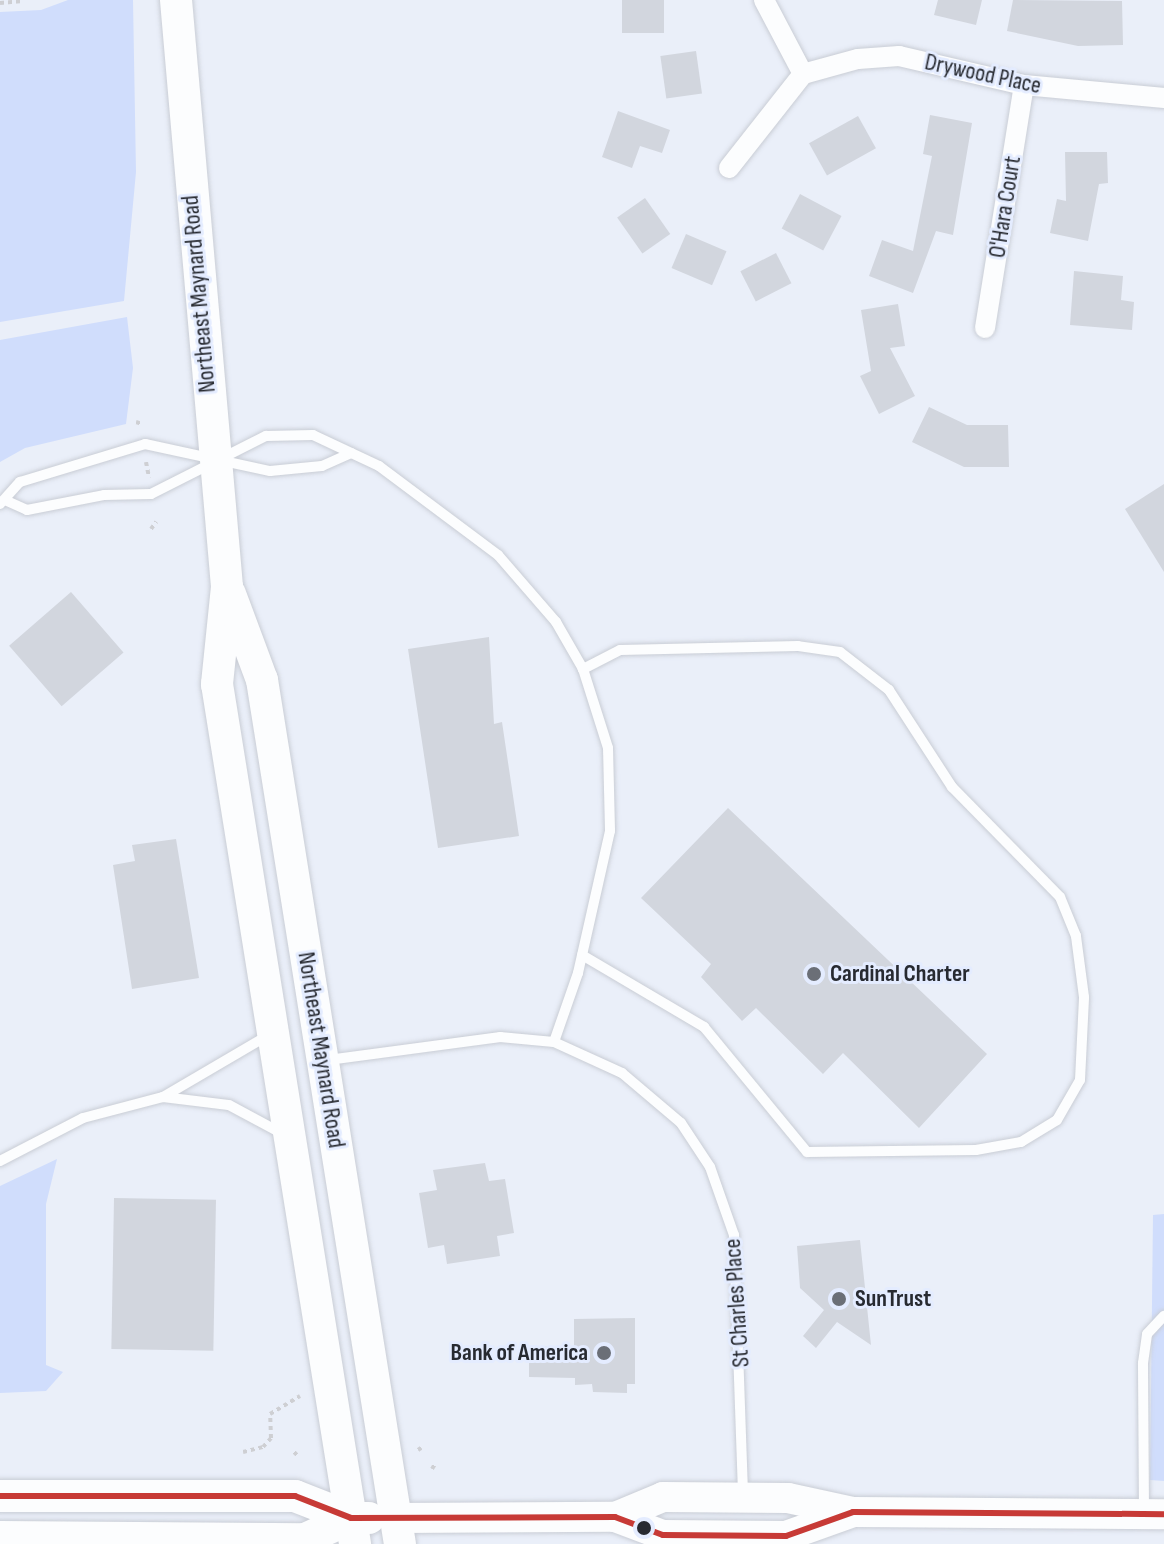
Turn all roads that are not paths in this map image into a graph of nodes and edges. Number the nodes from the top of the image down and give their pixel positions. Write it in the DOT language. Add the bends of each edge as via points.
graph roads {
  1 [pos="176,0"];
  2 [pos="764,0"];
  3 [pos="803,74"];
  4 [pos="1024,85"];
  5 [pos="1164,98"];
  6 [pos="729,168"];
  7 [pos="985,328"];
  8 [pos="351,453"];
  9 [pos="213,461"];
  10 [pos="4,502"];
  11 [pos="227,587"];
  12 [pos="583,669"];
  13 [pos="582,955"];
  14 [pos="270,1034"];
  15 [pos="554,1042"];
  16 [pos="322,1061"];
  17 [pos="163,1097"];
  18 [pos="287,1137"];
  19 [pos="0,1161"];
  20 [pos="1164,1316"];
  21 [pos="0,1496"];
  22 [pos="743,1497"];
  23 [pos="853,1512"];
  24 [pos="1154,1514"];
  25 [pos="615,1517"];
  26 [pos="353,1531"];
  27 [pos="399,1531"];
  28 [pos="0,1537"];
  29 [pos="175,1541"];
  1 -- 9 [label="main road, Northeast Maynard Road"];
  2 -- 3 [label="street"];
  3 -- 4 [label="street, Drywood Place" via="858,59 899,56"];
  3 -- 6 [label="street"];
  4 -- 5 [label="street, Drywood Place"];
  4 -- 7 [label="street, O'Hara Court"];
  8 -- 9 [label="lane" via="322,466 270,471"];
  8 -- 9 [label="lane" via="313,435 266,436"];
  8 -- 12 [label="lane" via="379,466 498,555 556,622"];
  9 -- 10 [label="lane" via="151,494 104,495 27,510"];
  9 -- 10 [label="lane" via="145,444 20,482"];
  9 -- 11 [label="main road, Northeast Maynard Road"];
  11 -- 14 [label="main road, Northeast Maynard Road" via="217,684"];
  11 -- 16 [label="main road, Northeast Maynard Road" via="262,680"];
  12 -- 13 [label="lane" via="608,748 612,813"];
  12 -- 13 [label="lane" via="620,650 798,646 840,652 889,690 952,787 1060,897 1076,936 1084,997 1080,1080 1057,1120 1021,1142 976,1150 807,1152 704,1027"];
  13 -- 15 [label="lane"];
  14 -- 17 [label="lane"];
  14 -- 18 [label="main road, Northeast Maynard Road"];
  15 -- 16 [label="lane, St Charles Place" via="500,1037"];
  15 -- 22 [label="lane, St Charles Place" via="622,1073 671,1113 725,1201 741,1304"];
  16 -- 27 [label="main road, Northeast Maynard Road"];
  17 -- 18 [label="lane" via="229,1105"];
  17 -- 19 [label="lane" via="83,1118"];
  18 -- 26 [label="main road, Northeast Maynard Road"];
  20 -- 24 [label="lane" via="1147,1334 1143,1363"];
  21 -- 26 [label="main road" via="295,1496"];
  22 -- 23 [label="main road" via="788,1498"];
  22 -- 25 [label="main road" via="663,1497"];
  23 -- 24 [label="main road"];
  23 -- 25 [label="main road" via="786,1536 663,1535"];
  25 -- 27 [label="main road"];
  26 -- 27 [label="main road"];
  26 -- 29 [label="main road" via="305,1539"];
  28 -- 29 [label="main road"];
}
